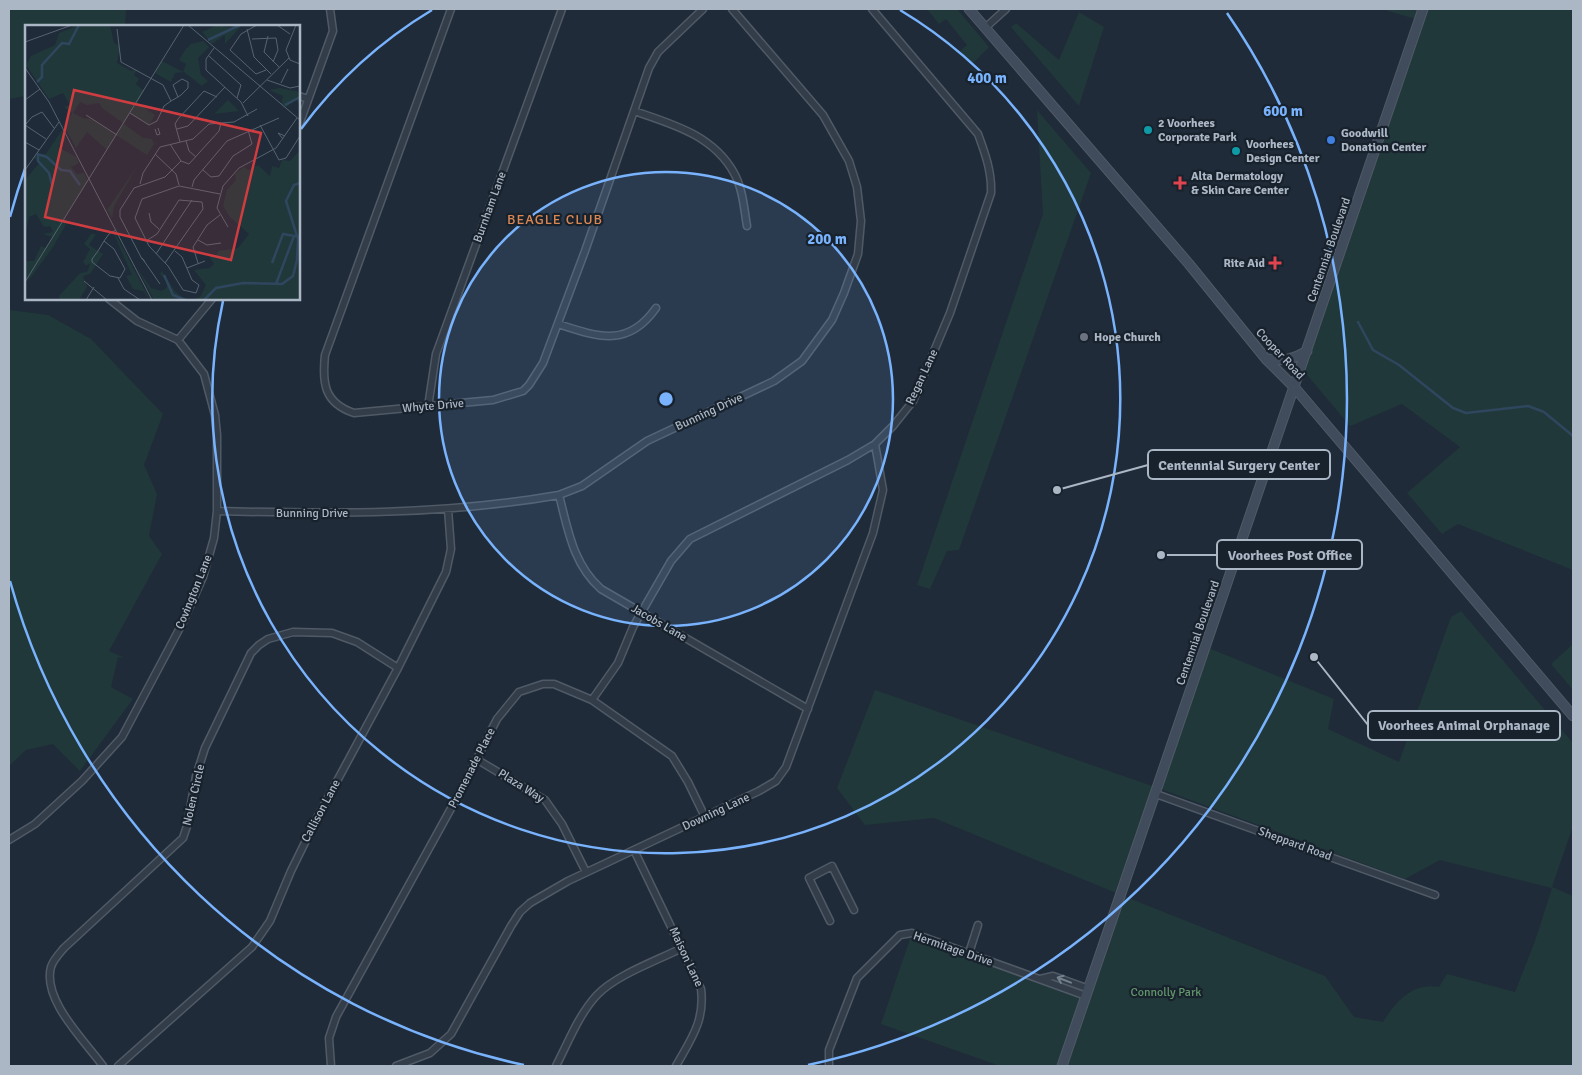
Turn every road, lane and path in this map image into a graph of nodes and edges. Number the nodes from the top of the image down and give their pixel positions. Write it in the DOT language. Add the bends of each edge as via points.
graph roads {
  1 [pos="330,9"];
  2 [pos="451,9"];
  3 [pos="562,9"];
  4 [pos="703,9"];
  5 [pos="732,9"];
  6 [pos="872,9"];
  7 [pos="970,9"];
  8 [pos="1006,9"];
  9 [pos="1423,9"];
  10 [pos="986,28"];
  11 [pos="300,96"];
  12 [pos="308,99"];
  13 [pos="634,111"];
  14 [pos="300,122"];
  15 [pos="748,226"];
  16 [pos="110,300"];
  17 [pos="211,300"];
  18 [pos="656,308"];
  19 [pos="558,324"];
  20 [pos="178,340"];
  21 [pos="1307,351"];
  22 [pos="1266,359"];
  23 [pos="1295,388"];
  24 [pos="428,407"];
  25 [pos="875,444"];
  26 [pos="559,495"];
  27 [pos="448,510"];
  28 [pos="217,511"];
  29 [pos="642,612"];
  30 [pos="398,668"];
  31 [pos="592,700"];
  32 [pos="808,709"];
  33 [pos="1573,716"];
  34 [pos="476,759"];
  35 [pos="1156,794"];
  36 [pos="705,817"];
  37 [pos="9,840"];
  38 [pos="634,850"];
  39 [pos="586,872"];
  40 [pos="1435,895"];
  41 [pos="854,910"];
  42 [pos="830,921"];
  43 [pos="978,925"];
  44 [pos="682,948"];
  45 [pos="969,954"];
  46 [pos="1088,993"];
  47 [pos="104,1066"];
  48 [pos="118,1066"];
  49 [pos="331,1066"];
  50 [pos="396,1066"];
  51 [pos="556,1066"];
  52 [pos="676,1066"];
  53 [pos="830,1066"];
  54 [pos="1062,1066"];
  1 -- 12 [label="street" via="333,31"];
  2 -- 24 [label="street, Whyte Drive" via="325,355 323,376 328,394 354,414"];
  3 -- 24 [label="street, Burnham Lane" via="436,354"];
  4 -- 13 [label="street, Whyte Drive" via="658,52"];
  5 -- 26 [label="street, Bunning Drive" via="823,115 849,161 857,187 861,221 858,254 850,277 832,320 802,361 774,381 647,441 582,486"];
  6 -- 25 [label="street, Regan Lane" via="978,134 992,182 986,212 950,313 913,401"];
  7 -- 10 [label="main road, Cooper Road"];
  8 -- 10 [label="street"];
  9 -- 21 [label="main road, Centennial Boulevard"];
  10 -- 22 [label="main road, Cooper Road" via="1189,264"];
  11 -- 12 [label="street"];
  12 -- 14 [label="street"];
  13 -- 15 [label="street" via="696,135 720,154 737,181"];
  13 -- 19 [label="street, Whyte Drive"];
  16 -- 20 [label="street, Covington Lane" via="137,321"];
  17 -- 20 [label="street"];
  18 -- 19 [label="street" via="639,328 618,336 592,335"];
  19 -- 24 [label="street, Whyte Drive" via="536,376 523,391 493,400"];
  20 -- 28 [label="street, Covington Lane" via="199,364 209,387 217,435"];
  21 -- 22 [label="main road" via="1284,361"];
  21 -- 23 [label="main road, Centennial Boulevard"];
  22 -- 23 [label="main road, Cooper Road"];
  23 -- 33 [label="main road, Cooper Road"];
  23 -- 35 [label="main road, Centennial Boulevard"];
  25 -- 29 [label="street, Regan Lane" via="690,539 671,561"];
  25 -- 32 [label="street, Downing Lane" via="882,501"];
  26 -- 27 [label="street, Bunning Drive"];
  26 -- 29 [label="street, Jacobs Lane" via="574,550 588,577 601,589"];
  27 -- 28 [label="street, Bunning Drive" via="311,514"];
  27 -- 30 [label="street, Callison Lane" via="451,549 446,572"];
  28 -- 37 [label="street, Covington Lane" via="214,538 203,577 122,737 82,781 35,824"];
  29 -- 31 [label="street, Regan Lane" via="618,663"];
  29 -- 32 [label="street, Jacobs Lane"];
  30 -- 47 [label="street, Nolen Circle" via="345,637 318,632 293,632 268,639 251,652 205,748 183,838 64,948 51,967 50,985 54,999"];
  30 -- 48 [label="street, Callison Lane" via="317,818 270,922 258,940"];
  31 -- 34 [label="street, Promenade Place" via="554,684 519,692 497,719"];
  31 -- 36 [label="street, Promenade Place" via="672,756"];
  32 -- 36 [label="street, Downing Lane" via="781,776 759,791"];
  34 -- 39 [label="street, Plaza Way" via="545,800 562,824"];
  34 -- 49 [label="street, Promenade Place" via="336,1017 329,1038"];
  35 -- 40 [label="street, Sheppard Road"];
  35 -- 46 [label="main road, Centennial Boulevard"];
  36 -- 38 [label="street, Downing Lane"];
  38 -- 39 [label="street, Downing Lane"];
  38 -- 44 [label="street, Maison Lane"];
  39 -- 50 [label="street, Downing Lane" via="530,903 520,912 451,1034 430,1053"];
  41 -- 42 [label="street" via="832,866 809,878"];
  43 -- 45 [label="street"];
  44 -- 51 [label="street" via="611,983 597,995"];
  44 -- 52 [label="street, Maison Lane" via="701,989 703,1004 701,1020"];
  45 -- 46 [label="street, Hermitage Drive" via="1039,978 1053,976"];
  45 -- 53 [label="street, Hermitage Drive" via="912,933 900,935 857,978 829,1050"];
  46 -- 54 [label="main road, Centennial Boulevard"];
}
